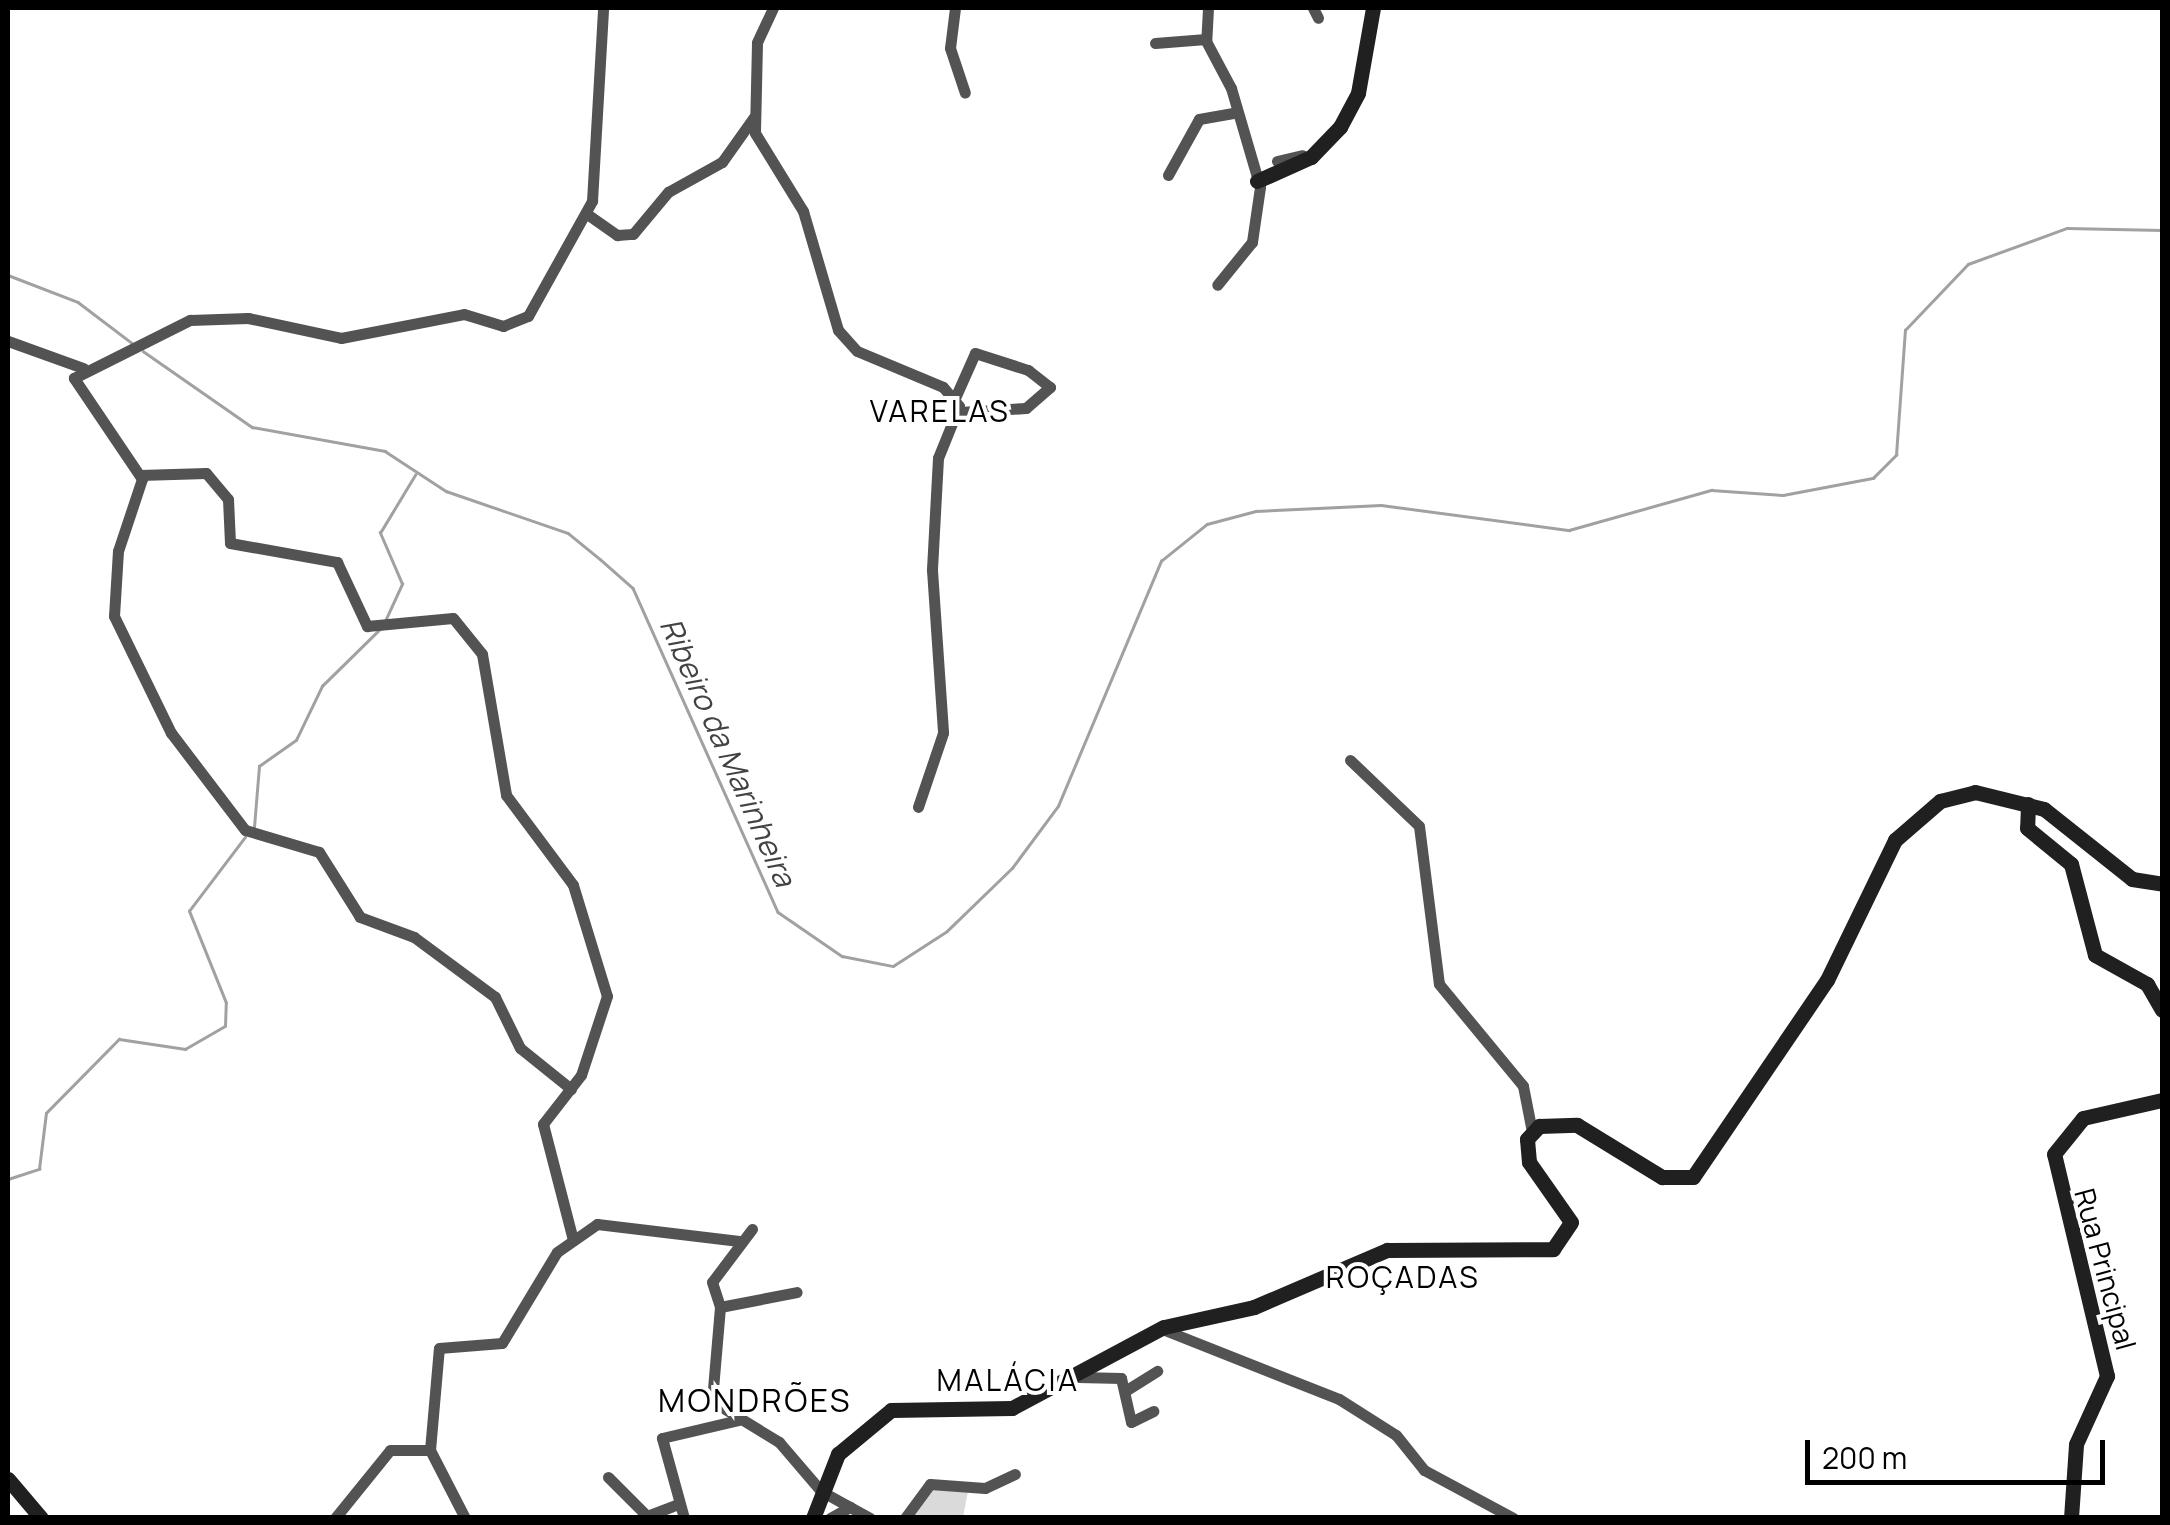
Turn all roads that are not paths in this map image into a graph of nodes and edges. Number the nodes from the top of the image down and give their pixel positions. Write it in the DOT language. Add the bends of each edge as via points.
graph roads {
  1 [pos="603,8"];
  2 [pos="773,8"];
  3 [pos="955,8"];
  4 [pos="1208,8"];
  5 [pos="1372,8"];
  6 [pos="1206,39"];
  7 [pos="1156,43"];
  8 [pos="965,93"];
  9 [pos="1234,113"];
  10 [pos="754,117"];
  11 [pos="1344,121"];
  12 [pos="1277,161"];
  13 [pos="1168,174"];
  14 [pos="1257,181"];
  15 [pos="588,214"];
  16 [pos="1217,285"];
  17 [pos="8,342"];
  18 [pos="83,368"];
  19 [pos="955,398"];
  20 [pos="959,412"];
  21 [pos="140,475"];
  22 [pos="1350,760"];
  23 [pos="2028,804"];
  24 [pos="918,807"];
  25 [pos="2162,884"];
  26 [pos="2162,1010"];
  27 [pos="571,1089"];
  28 [pos="2162,1100"];
  29 [pos="1532,1132"];
  30 [pos="752,1229"];
  31 [pos="573,1240"];
  32 [pos="739,1241"];
  33 [pos="797,1292"];
  34 [pos="720,1307"];
  35 [pos="1160,1329"];
  36 [pos="1157,1371"];
  37 [pos="1078,1376"];
  38 [pos="1118,1376"];
  39 [pos="1144,1378"];
  40 [pos="1125,1390"];
  41 [pos="1154,1410"];
  42 [pos="740,1420"];
  43 [pos="430,1450"];
  44 [pos="1015,1474"];
  45 [pos="608,1478"];
  46 [pos="8,1479"];
  47 [pos="823,1492"];
  48 [pos="676,1505"];
  49 [pos="850,1507"];
  50 [pos="41,1518"];
  51 [pos="335,1518"];
  52 [pos="465,1518"];
  53 [pos="684,1518"];
  54 [pos="813,1518"];
  55 [pos="830,1518"];
  56 [pos="870,1518"];
  57 [pos="905,1518"];
  58 [pos="1514,1518"];
  59 [pos="2072,1518"];
  1 -- 15 [label="street"];
  2 -- 10 [label="street" via="757,43"];
  3 -- 8 [label="street" via="950,48"];
  4 -- 6 [label="street"];
  5 -- 11 [label="main road"];
  6 -- 7 [label="street"];
  6 -- 9 [label="street"];
  9 -- 13 [label="street" via="1196,122"];
  9 -- 14 [label="street"];
  10 -- 15 [label="street" via="722,162 668,192 639,230 622,236"];
  10 -- 19 [label="street" via="760,147 804,211 842,338"];
  11 -- 12 [label="street" via="1304,154"];
  11 -- 14 [label="main road" via="1311,157"];
  14 -- 16 [label="street" via="1252,242"];
  15 -- 18 [label="street" via="535,310 509,325 466,314 338,338 248,318 193,319"];
  17 -- 18 [label="street"];
  18 -- 21 [label="street" via="76,383"];
  19 -- 20 [label="street"];
  19 -- 20 [label="street" via="975,353 1050,387 1021,410"];
  20 -- 24 [label="street" via="938,458 932,570 943,733"];
  21 -- 27 [label="street" via="142,495 116,561 116,628 169,730 248,832 318,852 360,917 414,937 500,1002 518,1045"];
  21 -- 27 [label="street" via="208,474 228,499 228,542 338,562 361,620 382,627 453,618 483,657 506,795 573,886 606,992"];
  22 -- 29 [label="street" via="1419,826 1439,984 1523,1086"];
  23 -- 25 [label="main road" via="2074,824 2132,880"];
  23 -- 26 [label="main road" via="2027,828 2071,864 2095,955 2147,984"];
  23 -- 29 [label="main road" via="1965,792 1904,828 1827,980 1693,1177 1662,1177 1577,1124"];
  27 -- 31 [label="street" via="543,1128 572,1207"];
  28 -- 59 [label="main road, Rua Principal" via="2083,1118 2054,1154 2107,1376 2076,1444"];
  29 -- 35 [label="main road" via="1530,1165 1571,1222 1553,1249 1391,1249 1244,1311"];
  30 -- 32 [label="street"];
  31 -- 32 [label="street" via="611,1221"];
  31 -- 43 [label="street" via="502,1343 453,1341 436,1350"];
  32 -- 34 [label="street" via="712,1282"];
  33 -- 34 [label="street"];
  34 -- 42 [label="street" via="710,1395"];
  35 -- 37 [label="main road"];
  35 -- 58 [label="street" via="1336,1397 1398,1436 1424,1470"];
  36 -- 39 [label="street"];
  37 -- 38 [label="street"];
  37 -- 47 [label="main road" via="1000,1411 883,1413 844,1446"];
  38 -- 39 [label="street"];
  38 -- 40 [label="street"];
  39 -- 40 [label="street"];
  40 -- 41 [label="street" via="1131,1422"];
  42 -- 47 [label="street" via="783,1444"];
  42 -- 48 [label="street" via="664,1435"];
  43 -- 51 [label="street" via="390,1450"];
  43 -- 52 [label="street"];
  44 -- 57 [label="street" via="985,1488 930,1484"];
  45 -- 48 [label="street" via="644,1516"];
  46 -- 50 [label="main road"];
  47 -- 49 [label="street"];
  47 -- 54 [label="main road"];
  48 -- 53 [label="street"];
  49 -- 55 [label="street"];
  49 -- 56 [label="street"];
}
